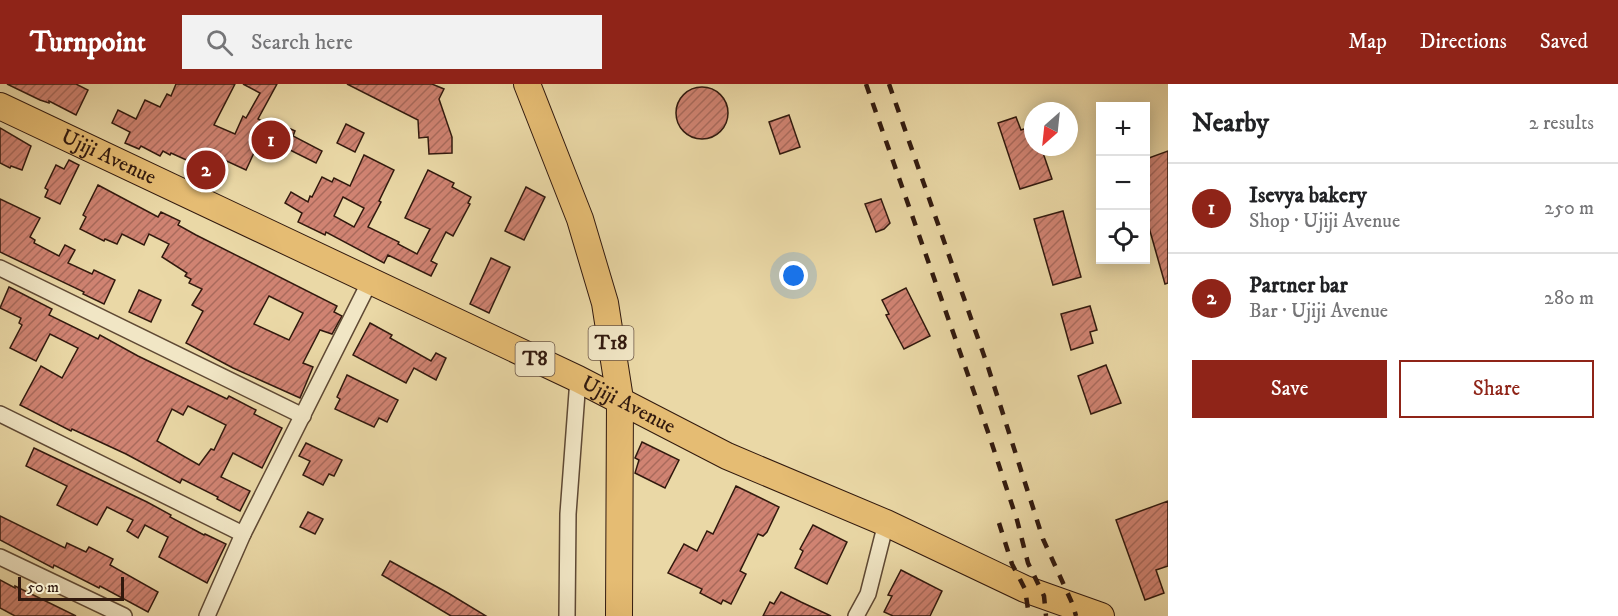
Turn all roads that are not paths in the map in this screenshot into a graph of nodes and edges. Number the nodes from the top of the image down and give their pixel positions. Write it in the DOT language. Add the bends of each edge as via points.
graph roads {
  1 [pos="527,84"];
  2 [pos="0,106"];
  3 [pos="0,268"];
  4 [pos="370,281"];
  5 [pos="578,379"];
  6 [pos="620,399"];
  7 [pos="0,414"];
  8 [pos="303,416"];
  9 [pos="886,523"];
  10 [pos="243,534"];
  11 [pos="0,557"];
  12 [pos="124,616"];
  13 [pos="207,616"];
  14 [pos="567,616"];
  15 [pos="619,616"];
  16 [pos="856,616"];
  17 [pos="1101,616"];
  1 -- 6 [label="highway, T18" via="580,219 602,293"];
  2 -- 4 [label="highway, Ujiji Avenue / T8"];
  3 -- 8 [label="street"];
  4 -- 5 [label="highway, Ujiji Avenue / T8"];
  4 -- 8 [label="street"];
  5 -- 6 [label="highway, Ujiji Avenue / T8"];
  5 -- 14 [label="street" via="568,514"];
  6 -- 9 [label="highway, Ujiji Avenue / T8" via="727,456"];
  6 -- 15 [label="highway, T18"];
  7 -- 10 [label="street"];
  8 -- 10 [label="street"];
  9 -- 16 [label="street" via="868,594"];
  9 -- 17 [label="highway, Ujiji Avenue / T8" via="1026,589"];
  10 -- 13 [label="street"];
  11 -- 12 [label="street"];
}
